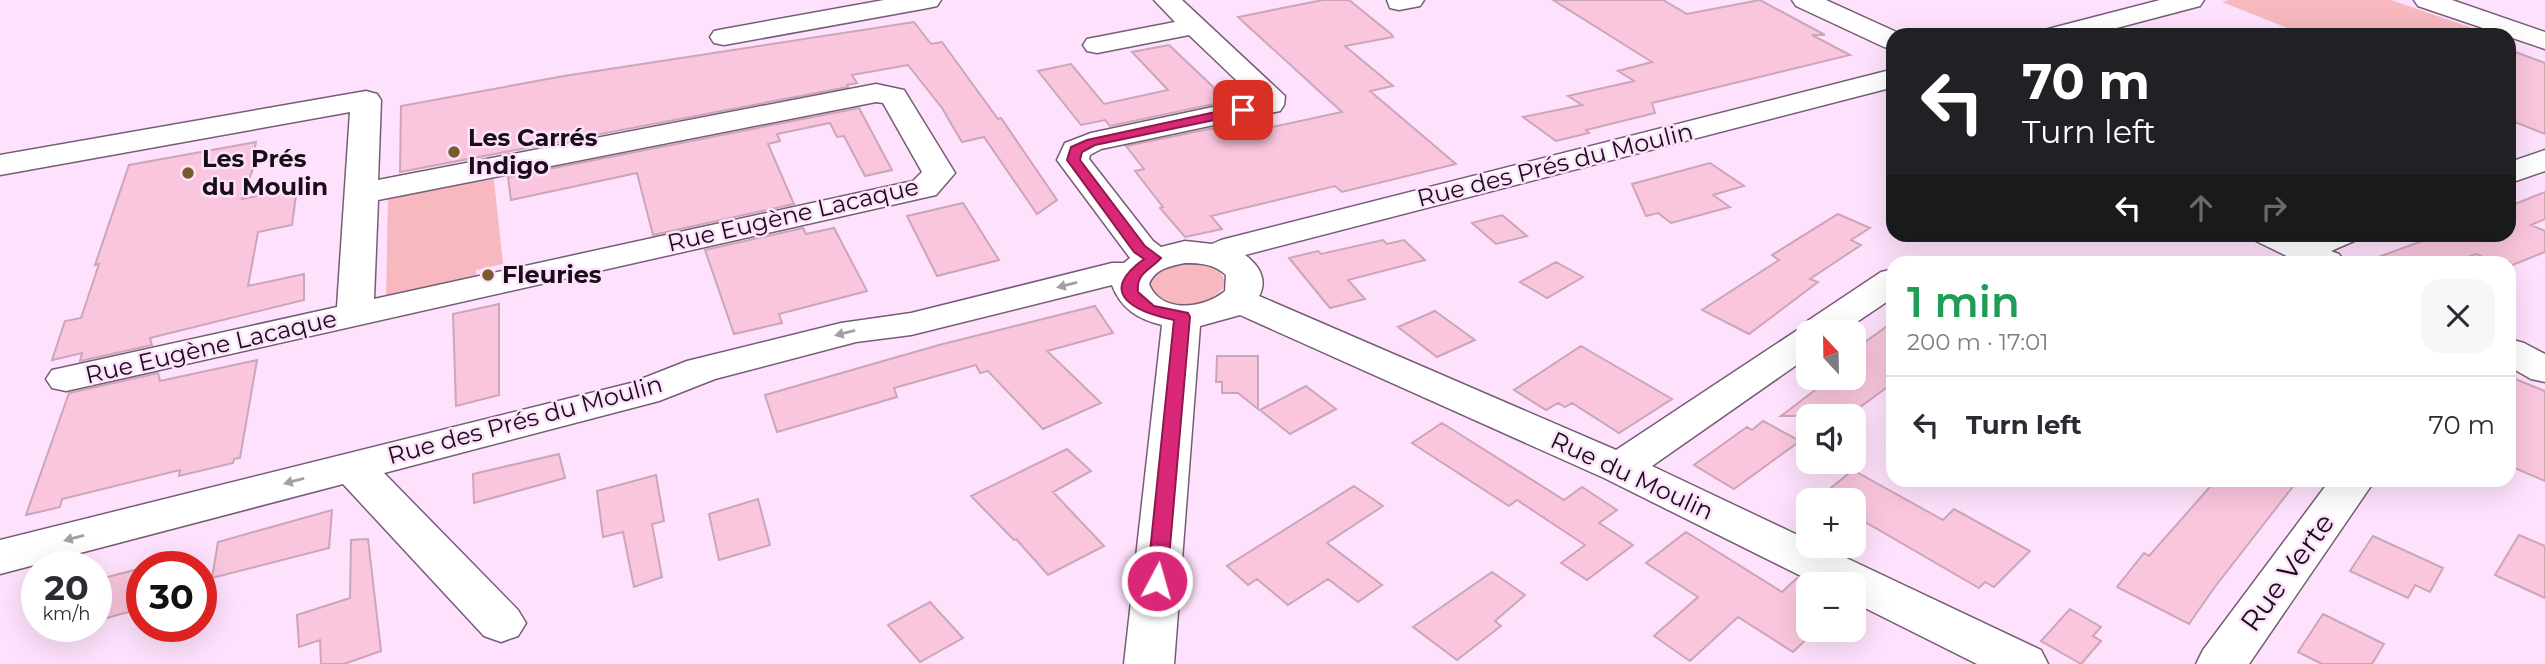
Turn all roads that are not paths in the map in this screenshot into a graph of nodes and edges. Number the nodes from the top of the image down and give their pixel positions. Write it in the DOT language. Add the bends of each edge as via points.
graph roads {
  1 [pos="928,0"];
  2 [pos="1167,0"];
  3 [pos="1805,0"];
  4 [pos="2192,0"];
  5 [pos="2427,0"];
  6 [pos="2487,0"];
  7 [pos="2454,9"];
  8 [pos="1195,26"];
  9 [pos="2085,28"];
  10 [pos="2508,28"];
  11 [pos="2516,31"];
  12 [pos="724,37"];
  13 [pos="1886,37"];
  14 [pos="2545,41"];
  15 [pos="1097,46"];
  16 [pos="1886,80"];
  17 [pos="2545,160"];
  18 [pos="0,165"];
  19 [pos="2516,171"];
  20 [pos="361,193"];
  21 [pos="2284,242"];
  22 [pos="2331,242"];
  23 [pos="1218,256"];
  24 [pos="2313,256"];
  25 [pos="1144,266"];
  26 [pos="1886,285"];
  27 [pos="1237,300"];
  28 [pos="355,315"];
  29 [pos="1182,317"];
  30 [pos="1835,320"];
  31 [pos="1796,347"];
  32 [pos="2516,354"];
  33 [pos="2545,370"];
  34 [pos="66,379"];
  35 [pos="351,466"];
  36 [pos="1619,468"];
  37 [pos="2348,487"];
  38 [pos="0,558"];
  39 [pos="500,622"];
  40 [pos="1149,664"];
  41 [pos="2023,664"];
  42 [pos="2221,664"];
  1 -- 12 [label="street"];
  2 -- 8 [label="street"];
  3 -- 13 [label="street"];
  4 -- 9 [label="street"];
  5 -- 7 [label="street"];
  6 -- 7 [label="street"];
  7 -- 10 [label="street"];
  8 -- 15 [label="street"];
  8 -- 25 [label="street" via="1270,96 1269,105 1091,142 1076,150 1073,160 1140,249"];
  11 -- 14 [label="street"];
  16 -- 23 [label="street, Rue des Prés du Moulin" via="1259,240"];
  17 -- 19 [label="street"];
  18 -- 20 [label="street, Rue Eugène Lacaque" via="366,100"];
  20 -- 28 [label="street, Rue Eugène Lacaque"];
  20 -- 28 [label="street, Rue Eugène Lacaque" via="876,93 894,96 939,173 924,188"];
  21 -- 24 [label="street"];
  22 -- 24 [label="street"];
  23 -- 25 [label="street, Rue des Prés du Moulin" via="1185,252"];
  23 -- 27 [label="street" via="1241,270 1244,290"];
  25 -- 29 [label="street" via="1129,283 1130,293 1137,302 1164,315"];
  25 -- 35 [label="street, Rue des Prés du Moulin, one-way" via="911,324 855,331 701,370 645,392"];
  26 -- 30 [label="street"];
  27 -- 29 [label="street" via="1213,313"];
  27 -- 36 [label="street, Rue du Moulin"];
  28 -- 34 [label="street, Rue Eugène Lacaque"];
  29 -- 40 [label="street"];
  31 -- 36 [label="street"];
  32 -- 33 [label="street"];
  35 -- 38 [label="street, Rue des Prés du Moulin, one-way"];
  35 -- 39 [label="street"];
  36 -- 41 [label="street, Rue du Moulin"];
  37 -- 42 [label="street, Rue Verte"];
}
